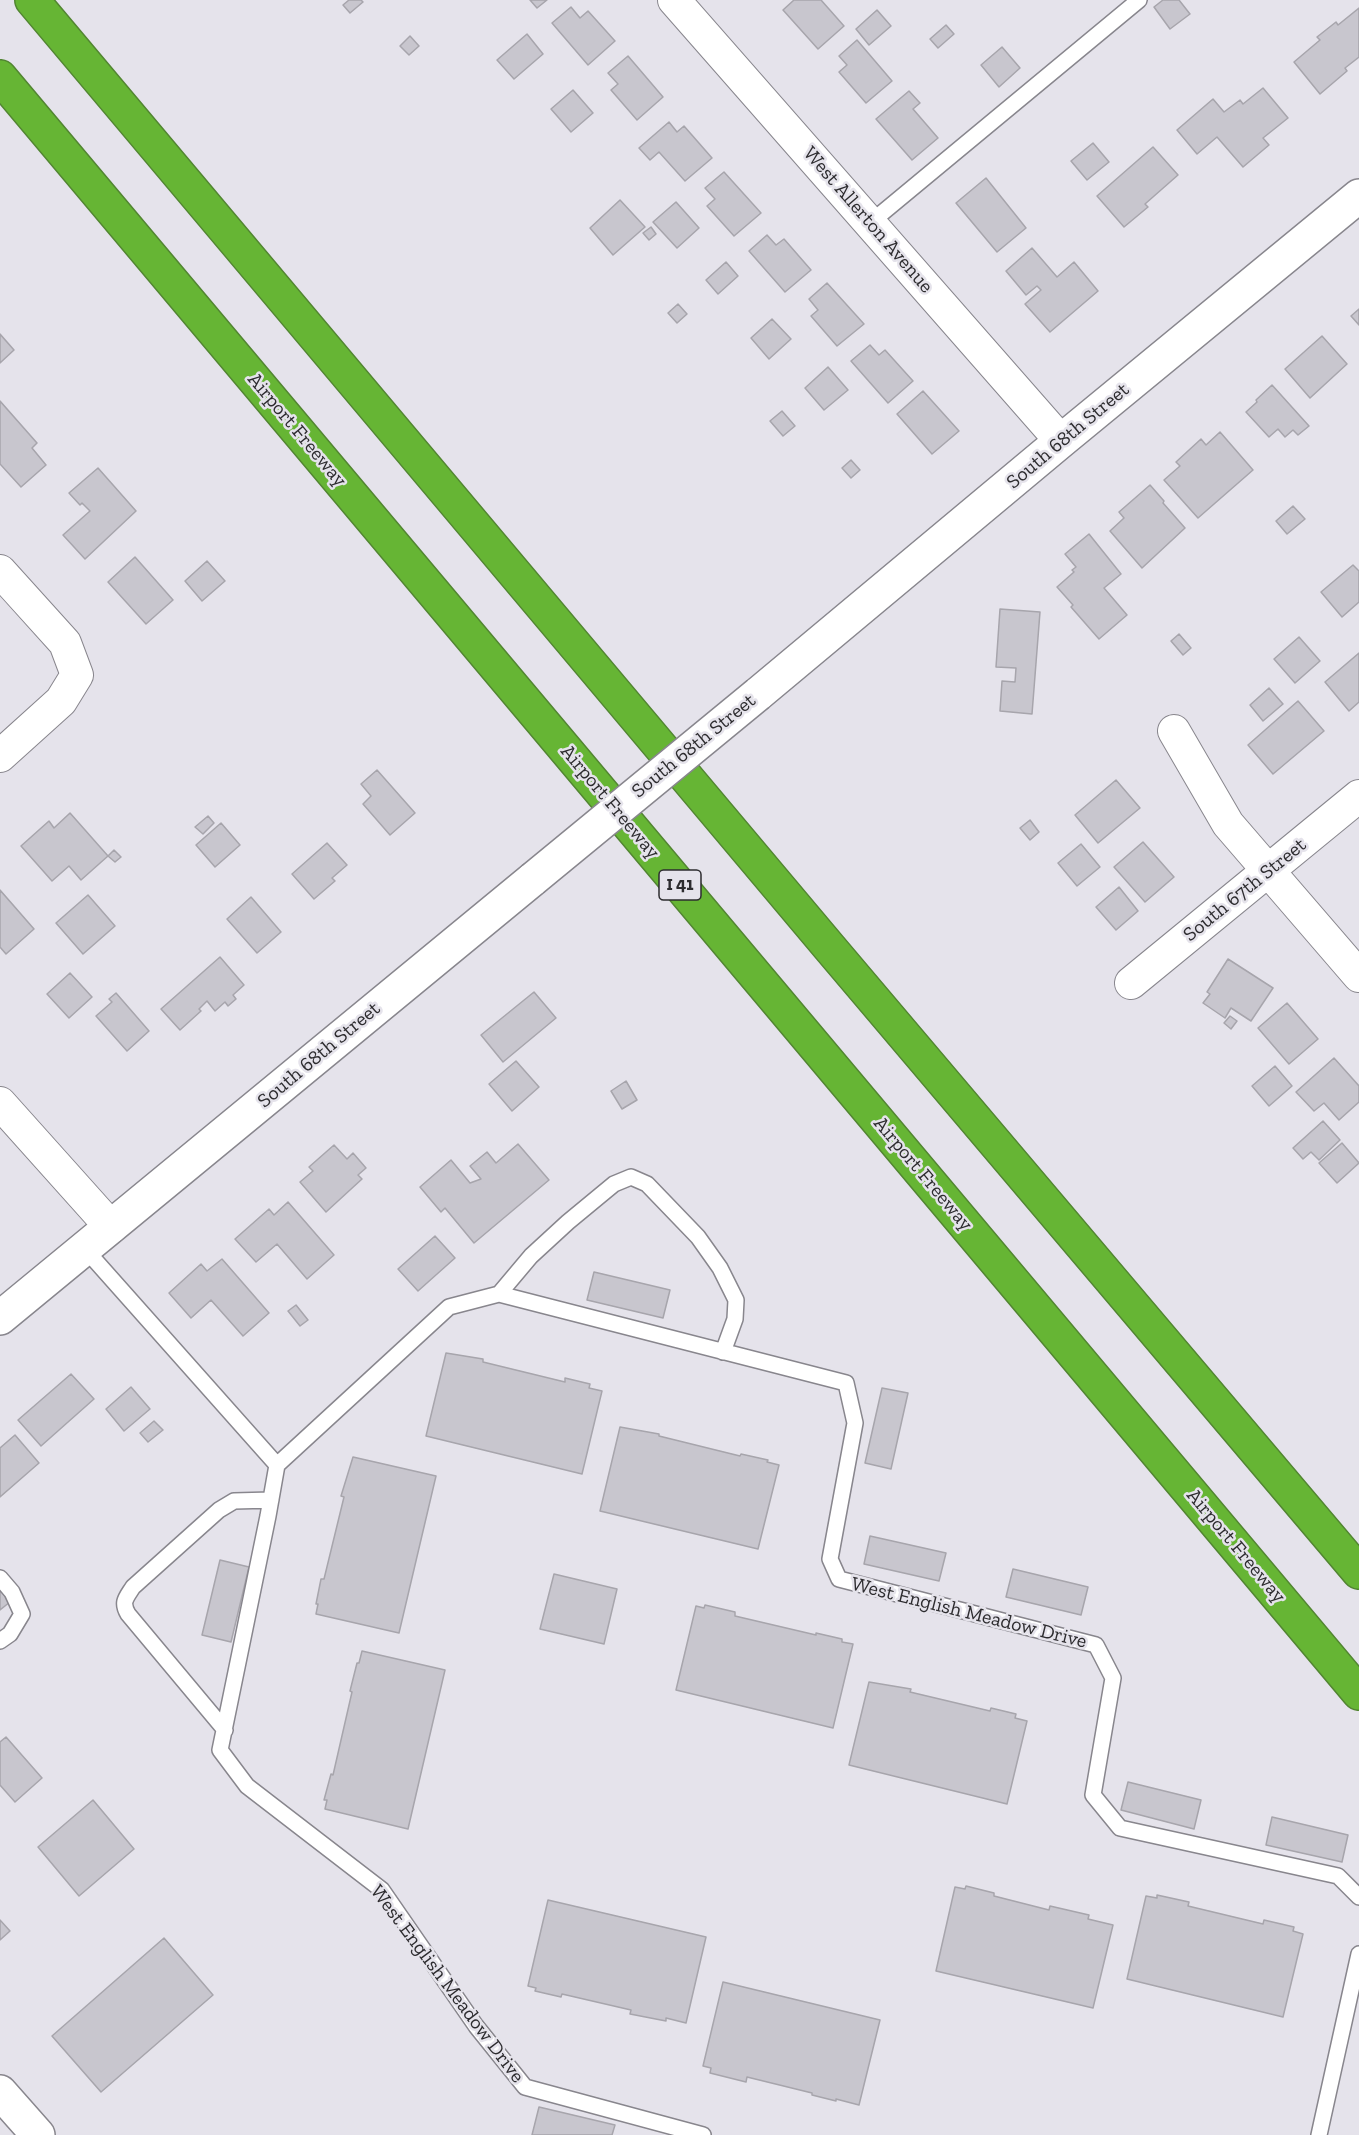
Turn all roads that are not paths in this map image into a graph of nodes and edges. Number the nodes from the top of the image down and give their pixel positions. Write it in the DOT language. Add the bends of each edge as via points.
graph roads {
  1 [pos="32,0"];
  2 [pos="674,0"];
  3 [pos="1138,0"];
  4 [pos="0,77"];
  5 [pos="1359,196"];
  6 [pos="870,223"];
  7 [pos="1061,441"];
  8 [pos="0,571"];
  9 [pos="1174,730"];
  10 [pos="0,756"];
  11 [pos="1359,796"];
  12 [pos="1268,872"];
  13 [pos="1359,976"];
  14 [pos="1131,983"];
  15 [pos="0,1103"];
  16 [pos="111,1227"];
  17 [pos="85,1249"];
  18 [pos="499,1294"];
  19 [pos="0,1318"];
  20 [pos="723,1352"];
  21 [pos="277,1465"];
  22 [pos="271,1500"];
  23 [pos="1359,1572"];
  24 [pos="0,1578"];
  25 [pos="0,1641"];
  26 [pos="1359,1693"];
  27 [pos="225,1730"];
  28 [pos="1359,1898"];
  29 [pos="1359,1954"];
  30 [pos="0,2092"];
  31 [pos="38,2135"];
  32 [pos="703,2135"];
  33 [pos="1319,2135"];
  1 -- 23 [label="highway"];
  2 -- 6 [label="street, West Allerton Avenue"];
  3 -- 6 [label="lane"];
  4 -- 26 [label="highway, Airport Freeway / I 41"];
  5 -- 7 [label="street, South 68th Street"];
  6 -- 7 [label="street, West Allerton Avenue"];
  7 -- 16 [label="street, South 68th Street, bridge"];
  8 -- 10 [label="street" via="65,644 77,675 61,701"];
  9 -- 12 [label="street" via="1228,824"];
  11 -- 12 [label="street, South 67th Street"];
  12 -- 13 [label="street"];
  12 -- 14 [label="street, South 67th Street"];
  15 -- 16 [label="street"];
  16 -- 17 [label="street, South 68th Street"];
  17 -- 19 [label="street, South 68th Street"];
  17 -- 21 [label="lane"];
  18 -- 20 [label="lane, West English Meadow Drive"];
  18 -- 20 [label="lane" via="531,1256 568,1222 614,1184 632,1177 647,1184 698,1237 720,1268 736,1300 735,1319"];
  18 -- 21 [label="lane, West English Meadow Drive" via="449,1307"];
  20 -- 28 [label="lane, West English Meadow Drive" via="846,1383 855,1423 830,1559 839,1579 1096,1645 1113,1678 1093,1795 1120,1828 1338,1876"];
  21 -- 22 [label="lane, West English Meadow Drive"];
  22 -- 27 [label="lane, West English Meadow Drive"];
  22 -- 27 [label="lane" via="234,1501 219,1510 133,1587 124,1601 128,1614"];
  24 -- 25 [label="lane" via="22,1614 10,1634"];
  27 -- 32 [label="lane, West English Meadow Drive" via="220,1750 247,1786 382,1890 476,2026 525,2087"];
  29 -- 33 [label="lane"];
  30 -- 31 [label="street"];
}
